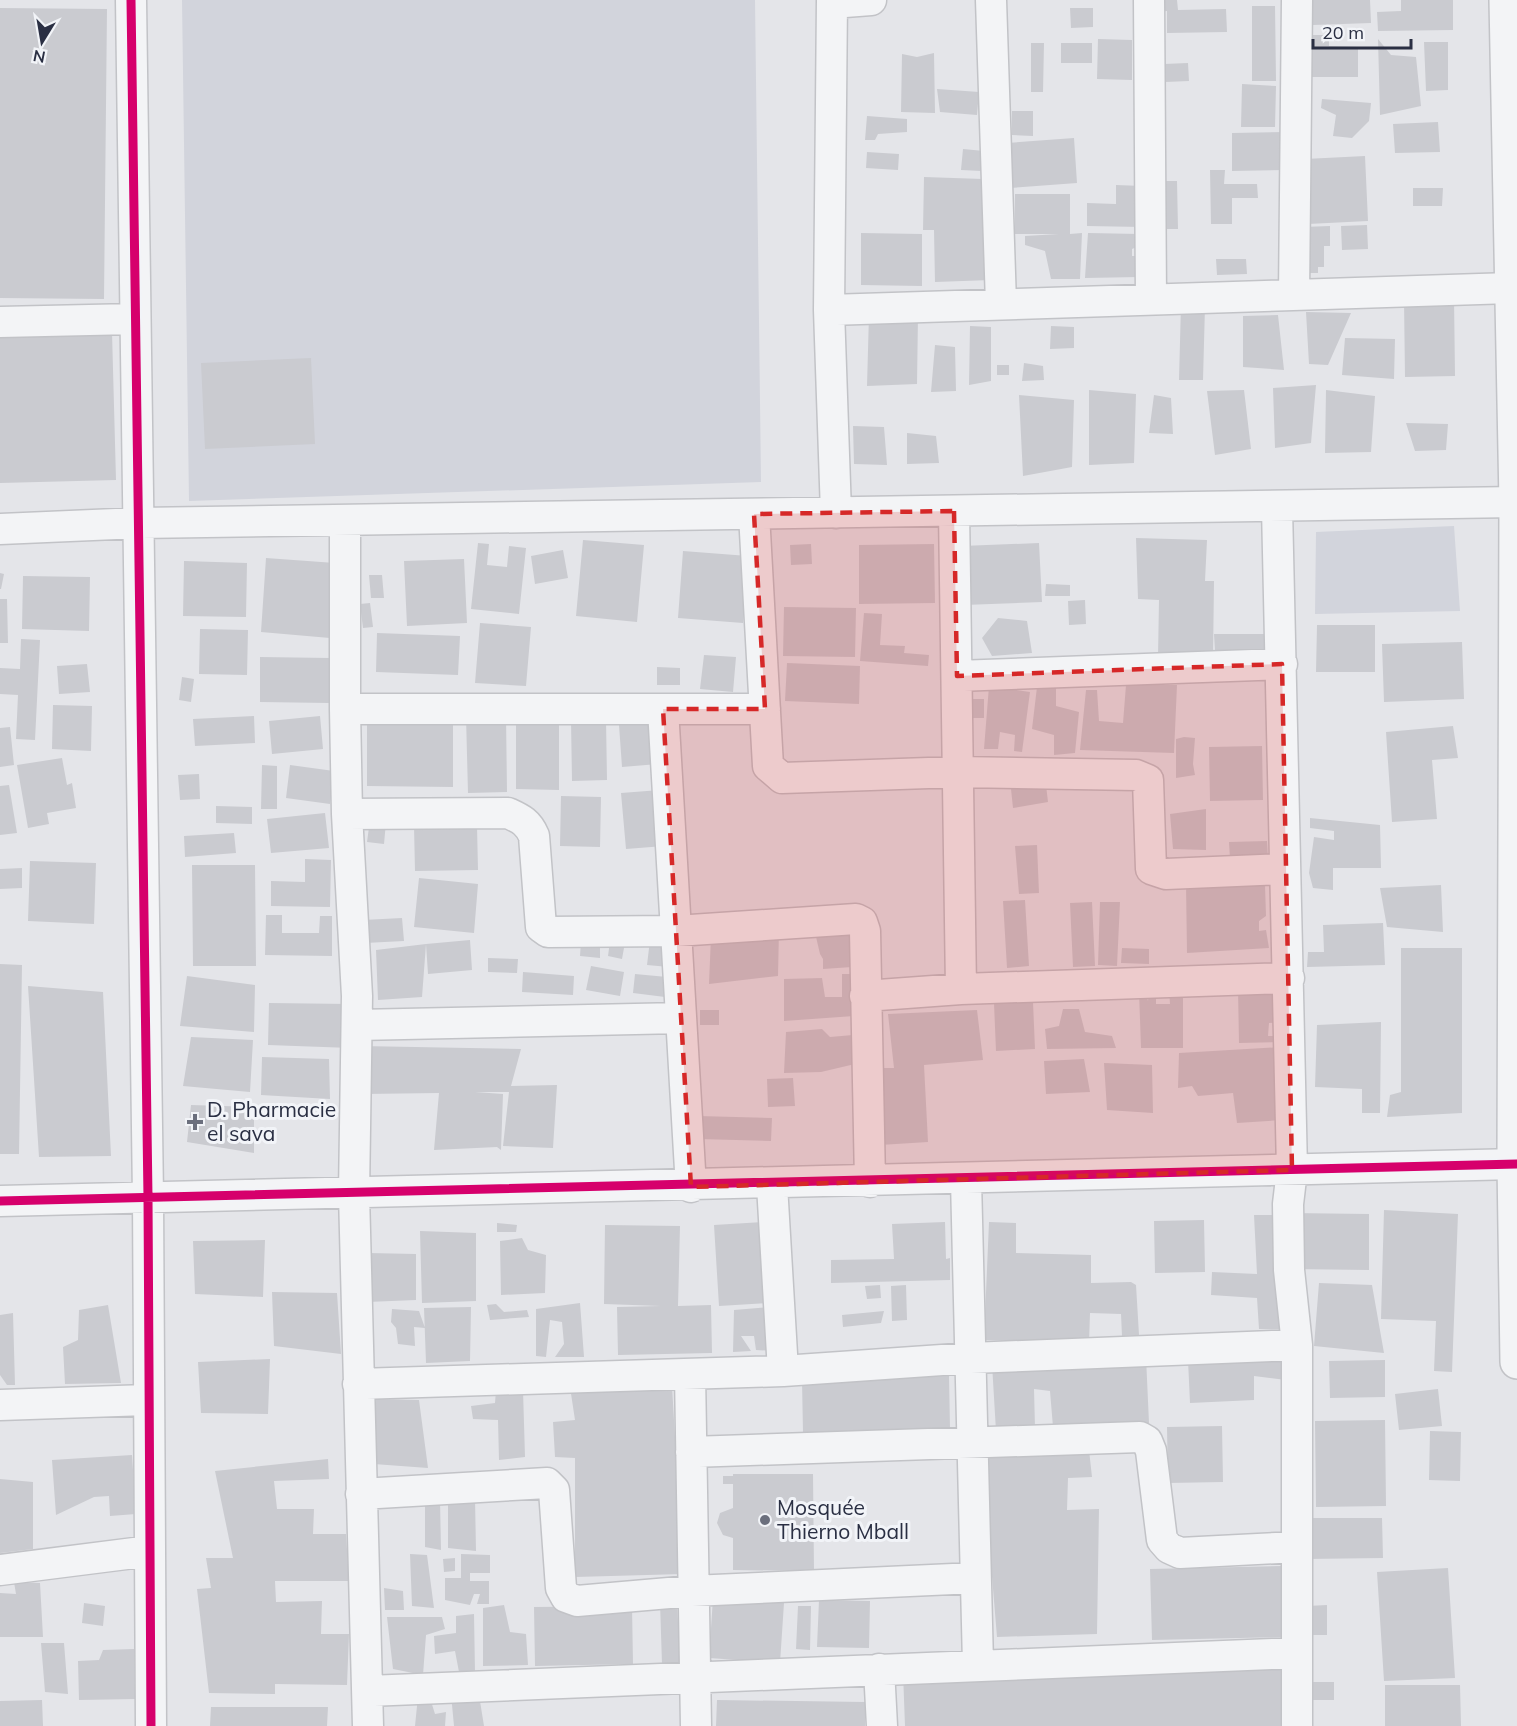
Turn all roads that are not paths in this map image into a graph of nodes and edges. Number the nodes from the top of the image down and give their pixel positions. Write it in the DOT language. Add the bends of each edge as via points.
graph roads {
  1 [pos="132,0"];
  2 [pos="871,0"];
  3 [pos="991,0"];
  4 [pos="1149,0"];
  5 [pos="1296,0"];
  6 [pos="832,1"];
  7 [pos="1510,8"];
  8 [pos="1511,288"];
  9 [pos="1294,295"];
  10 [pos="1151,299"];
  11 [pos="1000,304"];
  12 [pos="829,309"];
  13 [pos="134,319"];
  14 [pos="0,322"];
  15 [pos="1516,502"];
  16 [pos="1277,508"];
  17 [pos="954,512"];
  18 [pos="836,513"];
  19 [pos="754,514"];
  20 [pos="345,520"];
  21 [pos="139,523"];
  22 [pos="0,529"];
  23 [pos="1282,664"];
  24 [pos="957,676"];
  25 [pos="663,708"];
  26 [pos="345,709"];
  27 [pos="765,709"];
  28 [pos="958,772"];
  29 [pos="347,814"];
  30 [pos="1283,869"];
  31 [pos="676,931"];
  32 [pos="1289,978"];
  33 [pos="961,989"];
  34 [pos="866,996"];
  35 [pos="681,1018"];
  36 [pos="357,1025"];
  37 [pos="1516,1164"];
  38 [pos="1292,1170"];
  39 [pos="966,1180"];
  40 [pos="870,1182"];
  41 [pos="772,1185"];
  42 [pos="691,1186"];
  43 [pos="354,1194"];
  44 [pos="148,1197"];
  45 [pos="0,1201"];
  46 [pos="1297,1345"];
  47 [pos="971,1358"];
  48 [pos="1517,1362"];
  49 [pos="783,1371"];
  50 [pos="690,1374"];
  51 [pos="358,1383"];
  52 [pos="147,1400"];
  53 [pos="0,1404"];
  54 [pos="972,1444"];
  55 [pos="691,1452"];
  56 [pos="361,1494"];
  57 [pos="1297,1547"];
  58 [pos="150,1551"];
  59 [pos="0,1570"];
  60 [pos="975,1578"];
  61 [pos="692,1591"];
  62 [pos="1296,1653"];
  63 [pos="978,1664"];
  64 [pos="879,1669"];
  65 [pos="694,1677"];
  66 [pos="368,1691"];
  67 [pos="151,1726"];
  68 [pos="368,1726"];
  69 [pos="696,1726"];
  70 [pos="882,1726"];
  71 [pos="1298,1726"];
  1 -- 13 [label="street"];
  2 -- 6 [label="street"];
  3 -- 11 [label="street"];
  4 -- 10 [label="street"];
  5 -- 9 [label="street"];
  6 -- 12 [label="street"];
  7 -- 8 [label="street"];
  8 -- 9 [label="street"];
  8 -- 15 [label="street"];
  9 -- 10 [label="street"];
  10 -- 11 [label="street"];
  11 -- 12 [label="street"];
  12 -- 18 [label="street"];
  13 -- 14 [label="street"];
  13 -- 21 [label="street"];
  15 -- 16 [label="street"];
  15 -- 37 [label="street"];
  16 -- 17 [label="street"];
  16 -- 23 [label="street"];
  17 -- 18 [label="street"];
  17 -- 24 [label="street"];
  18 -- 19 [label="street"];
  19 -- 20 [label="street"];
  19 -- 27 [label="street"];
  20 -- 21 [label="street"];
  20 -- 26 [label="street"];
  21 -- 22 [label="street"];
  21 -- 44 [label="street"];
  23 -- 24 [label="street"];
  23 -- 30 [label="street"];
  24 -- 28 [label="street"];
  25 -- 26 [label="street"];
  25 -- 27 [label="street"];
  25 -- 31 [label="street"];
  26 -- 29 [label="street"];
  27 -- 28 [label="street" via="768,766 782,778"];
  28 -- 30 [label="street" via="1143,777 1148,780 1151,869 1166,874"];
  28 -- 33 [label="street"];
  29 -- 31 [label="street" via="508,813 528,823 534,836 541,927 548,932"];
  29 -- 36 [label="street"];
  30 -- 32 [label="street"];
  31 -- 34 [label="street" via="856,919 865,931"];
  31 -- 35 [label="street"];
  32 -- 33 [label="street"];
  32 -- 38 [label="street"];
  33 -- 34 [label="street"];
  34 -- 40 [label="street"];
  35 -- 36 [label="street"];
  35 -- 42 [label="street"];
  36 -- 43 [label="street"];
  37 -- 38 [label="street"];
  37 -- 48 [label="street"];
  38 -- 39 [label="street"];
  38 -- 46 [label="street" via="1289,1270"];
  39 -- 40 [label="street"];
  39 -- 47 [label="street"];
  40 -- 41 [label="street"];
  41 -- 42 [label="street"];
  41 -- 49 [label="street"];
  42 -- 43 [label="street"];
  43 -- 44 [label="street"];
  43 -- 51 [label="street"];
  44 -- 45 [label="street"];
  44 -- 52 [label="street"];
  46 -- 47 [label="street"];
  46 -- 57 [label="street"];
  47 -- 49 [label="street"];
  47 -- 54 [label="street"];
  49 -- 50 [label="street"];
  50 -- 51 [label="street"];
  50 -- 55 [label="street"];
  51 -- 56 [label="street"];
  52 -- 53 [label="street"];
  52 -- 58 [label="street"];
  54 -- 55 [label="street"];
  54 -- 57 [label="street" via="1140,1437 1147,1441 1151,1451 1162,1540 1169,1548 1180,1553"];
  54 -- 60 [label="street"];
  55 -- 61 [label="street"];
  56 -- 61 [label="street" via="547,1483 554,1490 561,1588 566,1597 578,1601"];
  56 -- 66 [label="street"];
  57 -- 62 [label="street"];
  58 -- 59 [label="street"];
  58 -- 67 [label="street"];
  60 -- 61 [label="street"];
  60 -- 63 [label="street"];
  61 -- 65 [label="street"];
  62 -- 63 [label="street"];
  62 -- 71 [label="street"];
  63 -- 64 [label="street"];
  64 -- 65 [label="street"];
  64 -- 70 [label="street"];
  65 -- 66 [label="street"];
  65 -- 69 [label="street"];
  66 -- 68 [label="street"];
}
